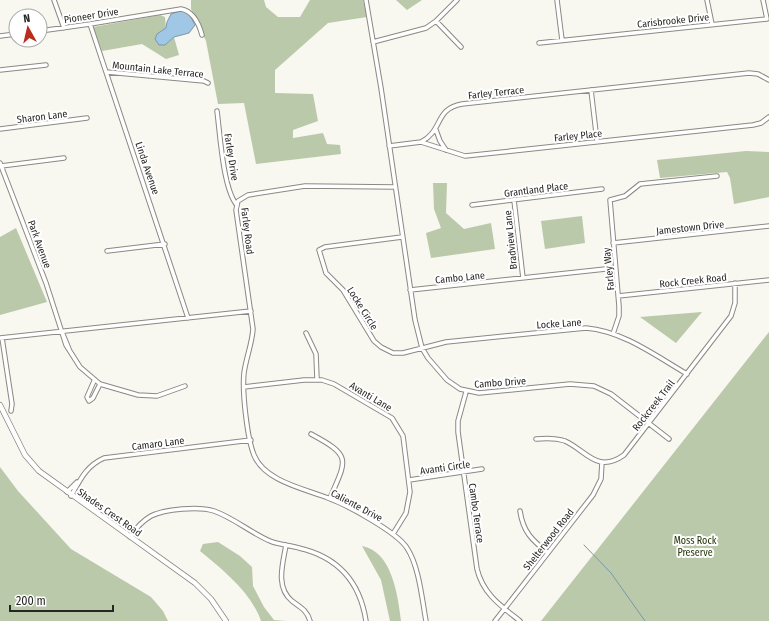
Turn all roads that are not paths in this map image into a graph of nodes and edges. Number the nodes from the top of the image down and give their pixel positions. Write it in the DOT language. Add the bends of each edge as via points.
graph roads {
  1 [pos="54,0"];
  2 [pos="366,0"];
  3 [pos="457,0"];
  4 [pos="557,0"];
  5 [pos="707,0"];
  6 [pos="763,0"];
  7 [pos="436,21"];
  8 [pos="90,24"];
  9 [pos="712,24"];
  10 [pos="64,28"];
  11 [pos="48,30"];
  12 [pos="202,35"];
  13 [pos="562,40"];
  14 [pos="373,42"];
  15 [pos="539,43"];
  16 [pos="461,47"];
  17 [pos="46,64"];
  18 [pos="0,70"];
  19 [pos="107,72"];
  20 [pos="769,80"];
  21 [pos="208,83"];
  22 [pos="591,90"];
  23 [pos="217,111"];
  24 [pos="769,117"];
  25 [pos="87,118"];
  26 [pos="0,129"];
  27 [pos="436,130"];
  28 [pos="597,141"];
  29 [pos="421,142"];
  30 [pos="389,146"];
  31 [pos="448,152"];
  32 [pos="64,158"];
  33 [pos="1,164"];
  34 [pos="717,176"];
  35 [pos="395,187"];
  36 [pos="602,189"];
  37 [pos="514,200"];
  38 [pos="236,204"];
  39 [pos="472,205"];
  40 [pos="769,226"];
  41 [pos="402,238"];
  42 [pos="613,243"];
  43 [pos="165,244"];
  44 [pos="107,251"];
  45 [pos="615,268"];
  46 [pos="522,278"];
  47 [pos="769,280"];
  48 [pos="735,283"];
  49 [pos="410,290"];
  50 [pos="618,296"];
  51 [pos="251,311"];
  52 [pos="188,318"];
  53 [pos="62,332"];
  54 [pos="306,333"];
  55 [pos="613,334"];
  56 [pos="1,338"];
  57 [pos="422,348"];
  58 [pos="687,374"];
  59 [pos="317,379"];
  60 [pos="94,381"];
  61 [pos="100,384"];
  62 [pos="185,386"];
  63 [pos="244,387"];
  64 [pos="466,392"];
  65 [pos="0,405"];
  66 [pos="11,411"];
  67 [pos="648,424"];
  68 [pos="312,434"];
  69 [pos="536,439"];
  70 [pos="668,439"];
  71 [pos="250,440"];
  72 [pos="602,462"];
  73 [pos="482,470"];
  74 [pos="463,472"];
  75 [pos="409,480"];
  76 [pos="69,494"];
  77 [pos="330,498"];
  78 [pos="520,511"];
  79 [pos="392,534"];
  80 [pos="130,537"];
  81 [pos="286,545"];
  82 [pos="548,553"];
  83 [pos="504,609"];
  84 [pos="226,621"];
  85 [pos="310,621"];
  86 [pos="366,621"];
  87 [pos="426,621"];
  88 [pos="495,621"];
  89 [pos="520,621"];
  1 -- 10 [label="street"];
  2 -- 14 [label="street"];
  3 -- 7 [label="street"];
  4 -- 13 [label="street"];
  5 -- 9 [label="street"];
  6 -- 9 [label="street, Carisbrooke Drive" via="767,19"];
  7 -- 14 [label="street" via="419,31"];
  7 -- 16 [label="street"];
  8 -- 10 [label="street, Pioneer Drive"];
  8 -- 12 [label="street, Pioneer Drive" via="181,9 191,14"];
  8 -- 19 [label="street, Linda Avenue"];
  9 -- 13 [label="street, Carisbrooke Drive"];
  10 -- 11 [label="street, Pioneer Drive"];
  13 -- 15 [label="street, Carisbrooke Drive"];
  14 -- 30 [label="street"];
  17 -- 18 [label="street"];
  19 -- 21 [label="street, Mountain Lake Terrace"];
  19 -- 43 [label="street, Linda Avenue"];
  20 -- 22 [label="street, Farley Terrace" via="758,74 749,73"];
  22 -- 27 [label="street, Farley Terrace" via="457,105 444,113"];
  22 -- 28 [label="street"];
  23 -- 38 [label="street, Farley Drive" via="226,177"];
  24 -- 28 [label="street, Farley Place" via="753,125"];
  25 -- 26 [label="street, Sharon Lane"];
  27 -- 29 [label="street, Farley Terrace"];
  27 -- 31 [label="street" via="442,146"];
  28 -- 31 [label="street, Farley Place" via="465,156"];
  29 -- 30 [label="street, Farley Place"];
  29 -- 31 [label="street, Farley Place"];
  30 -- 35 [label="street"];
  32 -- 33 [label="street"];
  33 -- 53 [label="street, Park Avenue"];
  34 -- 42 [label="street, Farley Way" via="640,184 625,196 610,200"];
  35 -- 38 [label="street, Farley Road" via="292,187 248,195 240,198"];
  35 -- 41 [label="street"];
  36 -- 37 [label="street, Grantland Place"];
  37 -- 39 [label="street, Grantland Place"];
  37 -- 46 [label="street, Bradview Lane"];
  38 -- 51 [label="street, Farley Road"];
  40 -- 42 [label="street, Jamestown Drive"];
  41 -- 49 [label="street"];
  41 -- 57 [label="street, Locke Circle" via="325,247 320,248 319,253 326,273 343,290 377,345 398,354"];
  42 -- 45 [label="street, Farley Way"];
  43 -- 44 [label="street"];
  43 -- 52 [label="street, Linda Avenue"];
  45 -- 46 [label="street, Cambo Lane"];
  45 -- 50 [label="street, Farley Way"];
  46 -- 49 [label="street, Cambo Lane"];
  47 -- 48 [label="street, Rock Creek Road"];
  48 -- 50 [label="street, Rock Creek Road"];
  48 -- 58 [label="street, Rockcreek Trail" via="732,316"];
  49 -- 57 [label="street, Cambo Drive"];
  50 -- 55 [label="street, Farley Way" via="619,316"];
  51 -- 52 [label="street"];
  51 -- 63 [label="street, Caliente Drive" via="252,336"];
  52 -- 53 [label="street"];
  53 -- 56 [label="street"];
  53 -- 60 [label="street, Park Avenue" via="80,367"];
  54 -- 59 [label="street" via="316,354"];
  55 -- 57 [label="street, Locke Lane" via="597,329 572,328 446,342"];
  55 -- 58 [label="street, Locke Lane"];
  56 -- 66 [label="street"];
  57 -- 64 [label="street, Cambo Drive" via="447,380"];
  58 -- 67 [label="street, Rockcreek Trail"];
  59 -- 63 [label="street, Avanti Lane"];
  59 -- 75 [label="street, Avanti Lane" via="334,384 395,421 403,436"];
  60 -- 61 [label="street, Park Avenue"];
  60 -- 61 [label="street" via="87,396 89,401"];
  61 -- 62 [label="street, Park Avenue" via="138,395 151,396"];
  63 -- 71 [label="street, Caliente Drive"];
  64 -- 67 [label="street, Cambo Drive" via="484,393 578,383 600,388"];
  64 -- 74 [label="street, Cambo Terrace" via="458,426"];
  65 -- 76 [label="street, Shades Crest Road" via="29,461 44,476"];
  67 -- 70 [label="street, Cambo Drive"];
  67 -- 72 [label="street, Rockcreek Trail" via="624,454 614,460"];
  68 -- 77 [label="street" via="336,448 341,456 342,469"];
  69 -- 72 [label="street" via="565,442 587,457"];
  71 -- 76 [label="street, Camaro Lane" via="110,456 94,463"];
  71 -- 77 [label="street, Caliente Drive" via="254,455 264,469 300,489"];
  72 -- 82 [label="street, Shelterwood Road" via="595,492"];
  73 -- 74 [label="street, Avanti Circle"];
  74 -- 75 [label="street, Avanti Circle"];
  74 -- 83 [label="street, Cambo Terrace" via="479,576 489,594"];
  75 -- 79 [label="street, Avanti Lane" via="408,507"];
  76 -- 80 [label="street, Shades Crest Road"];
  77 -- 79 [label="street, Caliente Drive"];
  78 -- 82 [label="street" via="528,536"];
  79 -- 87 [label="street, Caliente Drive" via="405,544 412,556"];
  80 -- 81 [label="street" via="143,521 157,513 198,508 215,511 270,541"];
  80 -- 84 [label="street, Shades Crest Road" via="201,588"];
  81 -- 85 [label="street" via="282,573 284,590 289,598 306,612"];
  81 -- 86 [label="street" via="311,551 342,569 354,586"];
  82 -- 83 [label="street, Shelterwood Road"];
  83 -- 88 [label="street, Shelterwood Road"];
  83 -- 89 [label="street, Cambo Terrace"];
}
